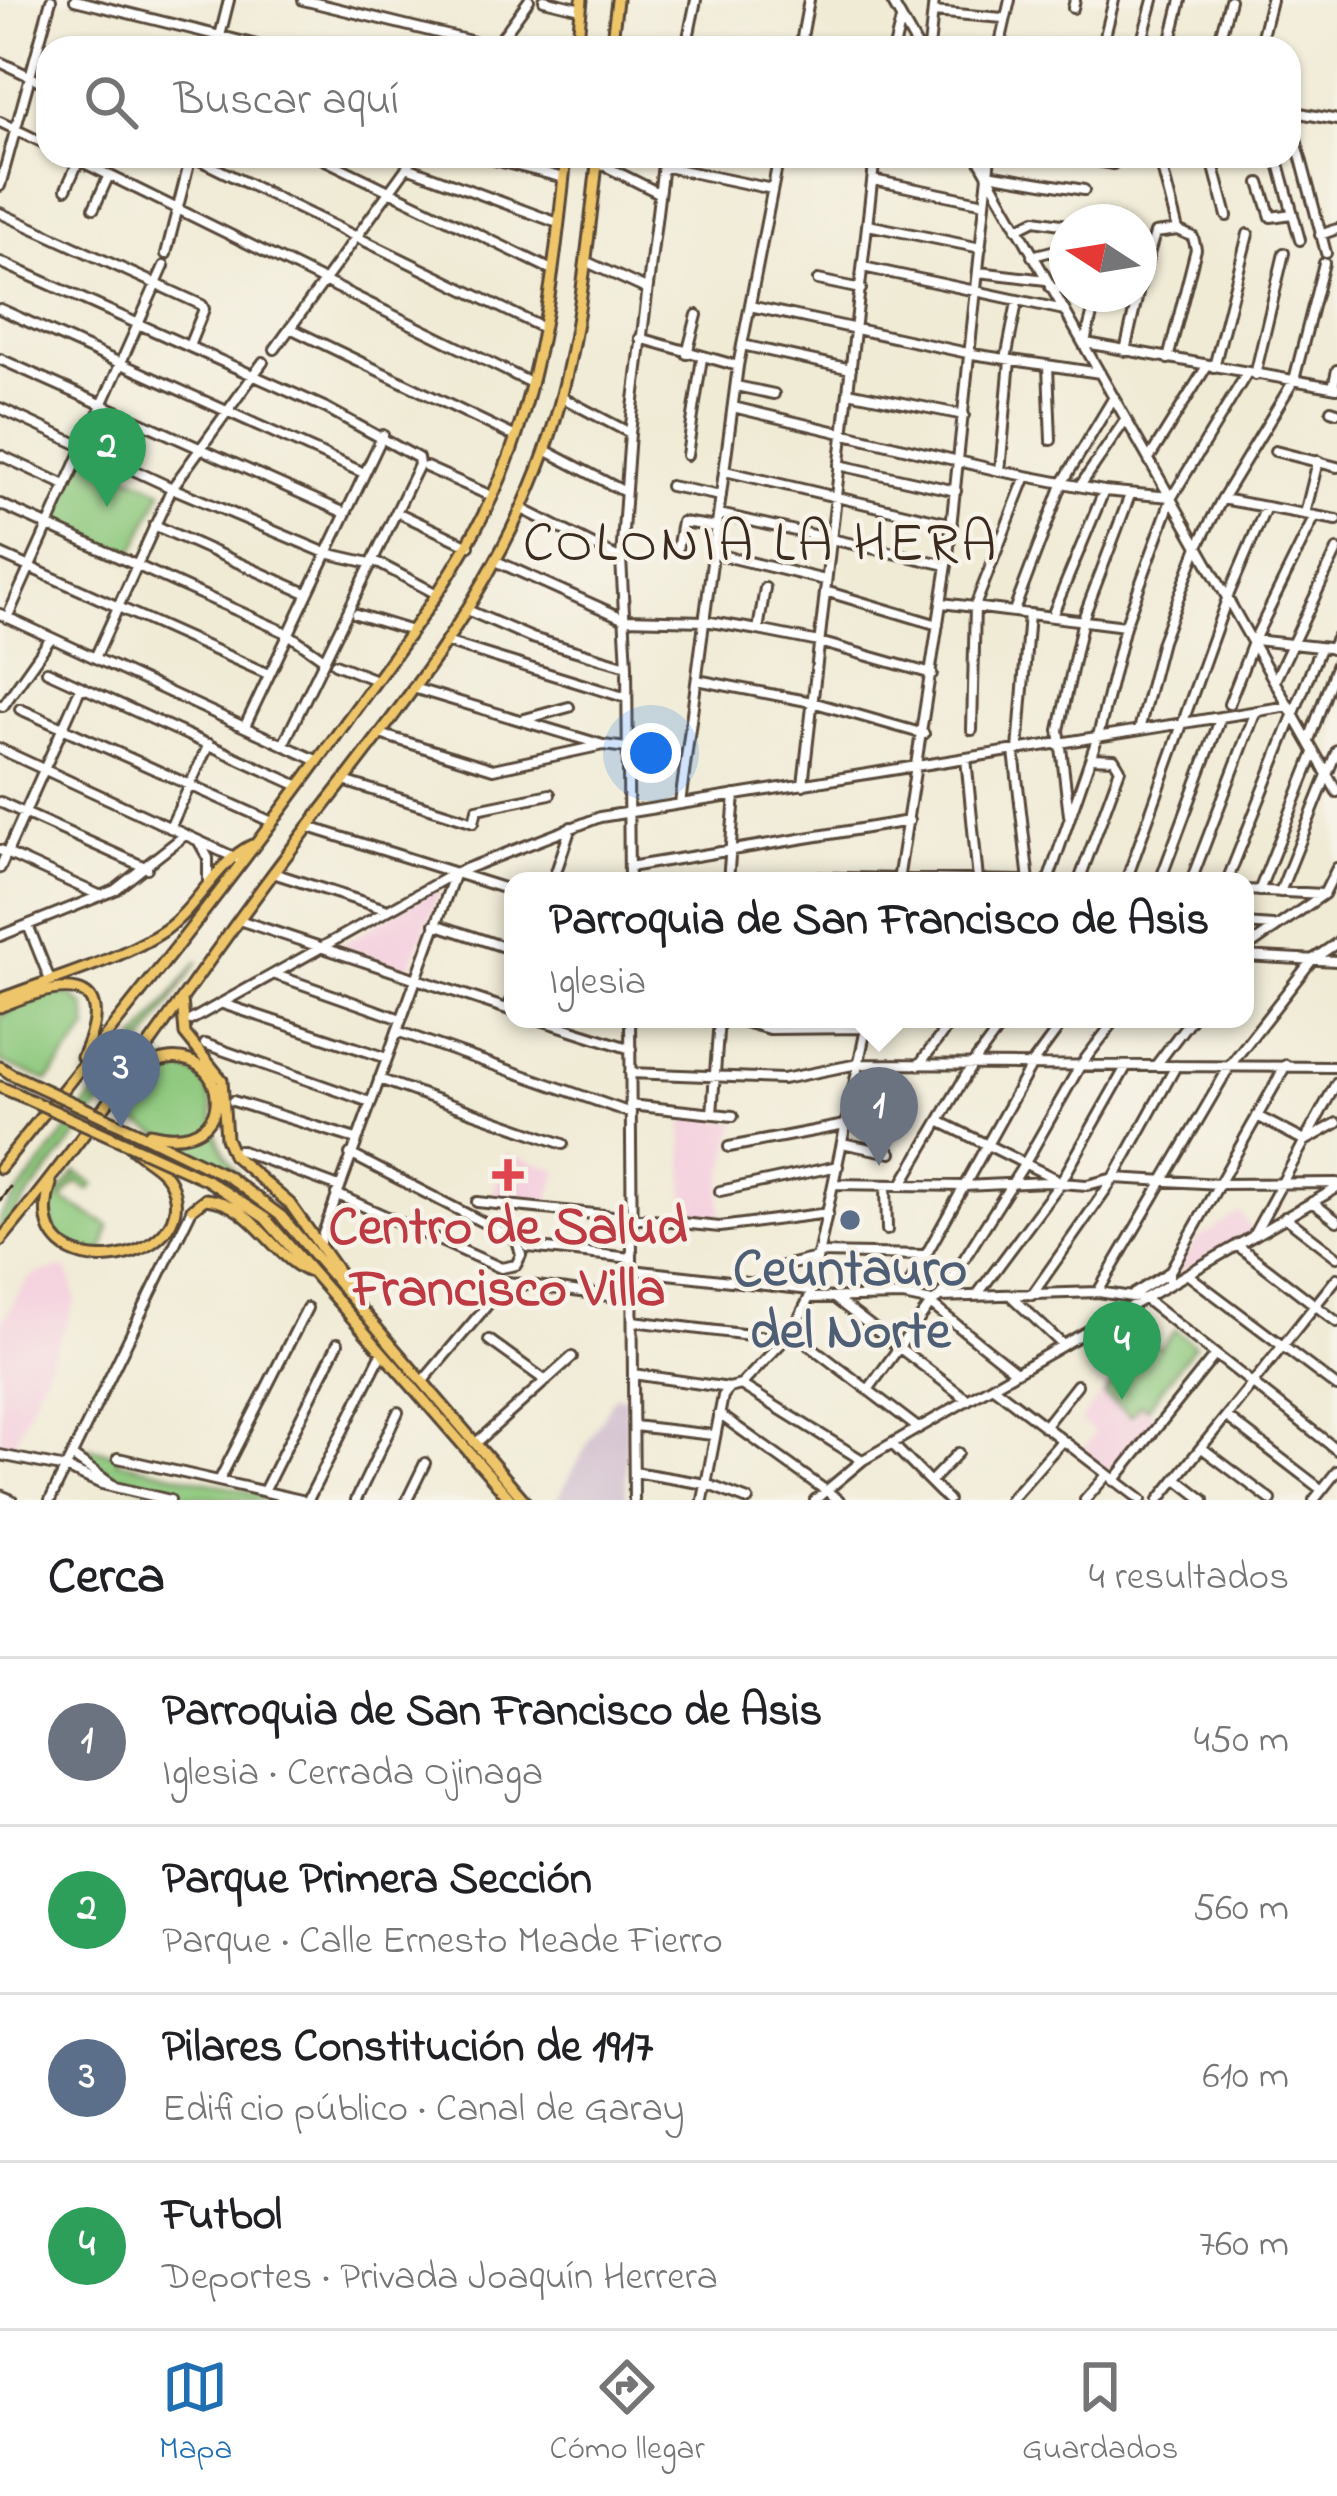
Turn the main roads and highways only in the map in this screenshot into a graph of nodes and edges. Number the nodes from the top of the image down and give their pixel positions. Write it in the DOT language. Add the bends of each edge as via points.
graph roads {
  1 [pos="617,0"];
  2 [pos="581,4"];
  3 [pos="578,36"];
  4 [pos="612,36"];
  5 [pos="565,168"];
  6 [pos="596,168"];
  7 [pos="238,859"];
  8 [pos="182,994"];
  9 [pos="0,1003"];
  10 [pos="79,1068"];
  11 [pos="4,1070"];
  12 [pos="126,1081"];
  13 [pos="0,1090"];
  14 [pos="132,1130"];
  15 [pos="22,1141"];
  16 [pos="128,1144"];
  17 [pos="0,1157"];
  18 [pos="0,1168"];
  19 [pos="55,1174"];
  20 [pos="192,1209"];
  21 [pos="0,1241"];
  22 [pos="314,1273"];
  23 [pos="352,1298"];
  24 [pos="511,1500"];
  25 [pos="524,1500"];
  1 -- 4 [label="main road"];
  2 -- 3 [label="main road"];
  5 -- 7 [label="main road" via="531,383 517,437 469,546 318,761"];
  6 -- 8 [label="main road" via="561,397 497,562 380,734"];
  7 -- 9 [label="main road" via="153,938"];
  7 -- 10 [label="main road"];
  8 -- 12 [label="main road"];
  8 -- 23 [label="main road" via="185,1034 222,1080 228,1146 290,1204"];
  9 -- 10 [label="main road" via="50,988 90,1000 96,1016"];
  10 -- 15 [label="main road"];
  11 -- 14 [label="main road, bridge"];
  12 -- 14 [label="main road" via="177,1058 201,1067 214,1086 213,1113 193,1136"];
  12 -- 19 [label="main road"];
  13 -- 16 [label="main road, bridge"];
  14 -- 23 [label="main road" via="272,1208"];
  15 -- 17 [label="main road"];
  15 -- 18 [label="main road"];
  16 -- 19 [label="main road, bridge" via="171,1184 175,1203 155,1244 94,1258 69,1250 46,1221"];
  16 -- 22 [label="main road, bridge" via="265,1218"];
  19 -- 21 [label="main road"];
  20 -- 22 [label="main road" via="205,1199 228,1204 283,1257"];
  22 -- 24 [label="main road"];
  23 -- 25 [label="main road"];
}
